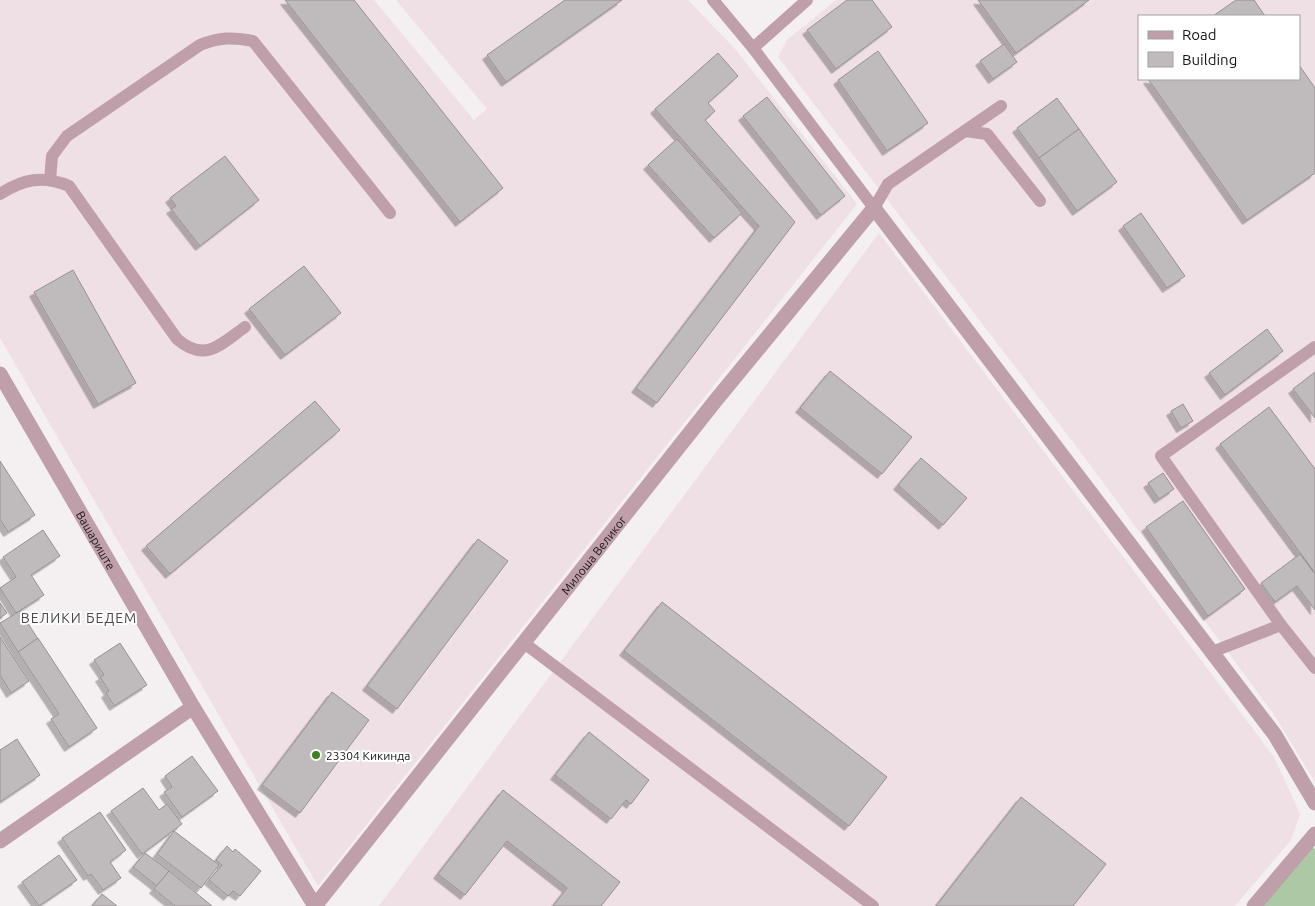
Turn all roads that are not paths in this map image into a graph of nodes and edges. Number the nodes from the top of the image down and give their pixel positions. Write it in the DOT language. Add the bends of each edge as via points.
graph roads {
  1 [pos="713,0"];
  2 [pos="808,0"];
  3 [pos="753,48"];
  4 [pos="1001,106"];
  5 [pos="966,131"];
  6 [pos="50,180"];
  7 [pos="0,194"];
  8 [pos="1040,201"];
  9 [pos="874,208"];
  10 [pos="390,213"];
  11 [pos="245,327"];
  12 [pos="1315,347"];
  13 [pos="0,374"];
  14 [pos="1281,624"];
  15 [pos="524,643"];
  16 [pos="1212,652"];
  17 [pos="1315,668"];
  18 [pos="194,706"];
  19 [pos="1315,803"];
  20 [pos="1315,834"];
  21 [pos="0,841"];
  22 [pos="315,906"];
  23 [pos="873,906"];
  24 [pos="1254,906"];
  1 -- 3 [label="lane"];
  2 -- 3 [label="lane"];
  3 -- 9 [label="lane"];
  4 -- 5 [label="lane"];
  5 -- 8 [label="lane" via="987,134"];
  5 -- 9 [label="lane" via="888,184"];
  6 -- 7 [label="lane" via="28,180"];
  6 -- 10 [label="lane" via="52,156 67,136 200,45 224,38 239,38 253,41"];
  6 -- 11 [label="lane" via="69,186 185,346 213,350"];
  9 -- 15 [label="street, Милоша Великог" via="716,400"];
  9 -- 16 [label="street"];
  12 -- 14 [label="lane" via="1161,456"];
  13 -- 18 [label="street, Вашариште"];
  14 -- 16 [label="lane"];
  14 -- 17 [label="lane"];
  15 -- 22 [label="street, Милоша Великог"];
  15 -- 23 [label="lane"];
  16 -- 19 [label="street" via="1275,735"];
  18 -- 21 [label="street"];
  18 -- 22 [label="street, Вашариште"];
  20 -- 24 [label="street"];
}
